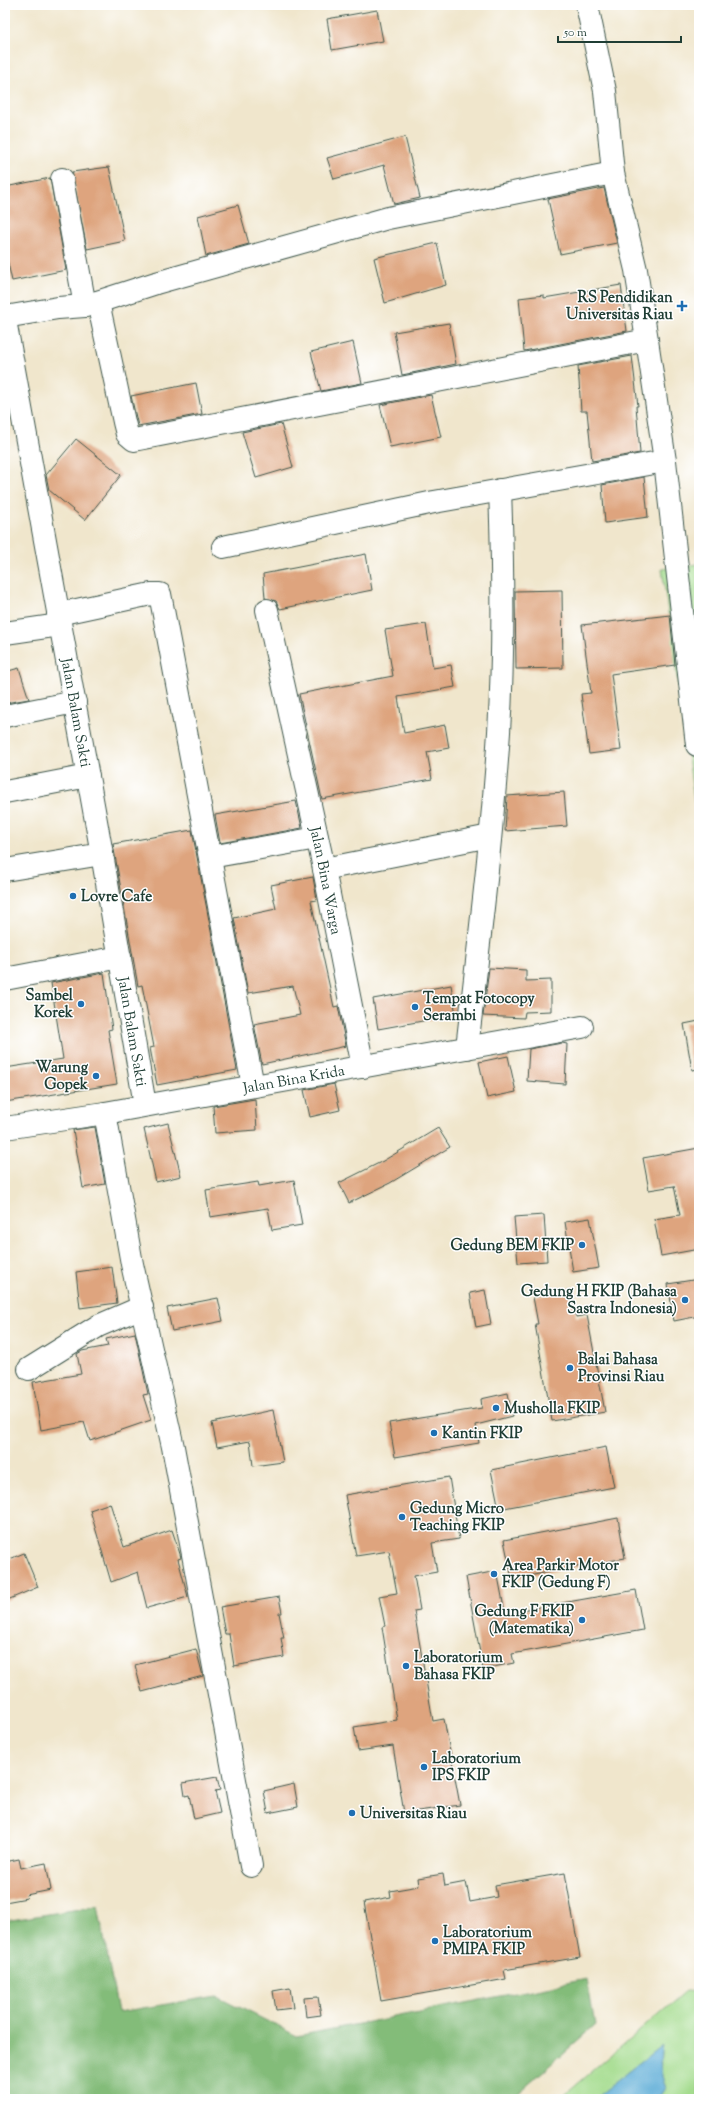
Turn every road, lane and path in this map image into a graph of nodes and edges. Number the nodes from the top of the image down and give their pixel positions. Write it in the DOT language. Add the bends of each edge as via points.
graph roads {
  1 [pos="587,5"];
  2 [pos="613,173"];
  3 [pos="62,179"];
  4 [pos="92,304"];
  5 [pos="5,317"];
  6 [pos="5,320"];
  7 [pos="647,340"];
  8 [pos="8,348"];
  9 [pos="665,461"];
  10 [pos="500,490"];
  11 [pos="222,547"];
  12 [pos="267,610"];
  13 [pos="59,619"];
  14 [pos="5,633"];
  15 [pos="75,702"];
  16 [pos="5,716"];
  17 [pos="697,745"];
  18 [pos="88,776"];
  19 [pos="5,792"];
  20 [pos="490,836"];
  21 [pos="317,838"];
  22 [pos="102,854"];
  23 [pos="210,857"];
  24 [pos="324,869"];
  25 [pos="5,870"];
  26 [pos="120,957"];
  27 [pos="5,979"];
  28 [pos="582,1027"];
  29 [pos="467,1048"];
  30 [pos="363,1067"];
  31 [pos="253,1086"];
  32 [pos="145,1105"];
  33 [pos="105,1113"];
  34 [pos="5,1128"];
  35 [pos="142,1307"];
  36 [pos="29,1369"];
  37 [pos="251,1866"];
  1 -- 2 [label="street" via="605,90"];
  2 -- 4 [label="street" via="388,218 156,282"];
  2 -- 7 [label="street" via="636,270"];
  3 -- 4 [label="street"];
  4 -- 5 [label="street"];
  4 -- 7 [label="street" via="127,434 134,440"];
  6 -- 8 [label="street, Jalan Balam Sakti"];
  7 -- 9 [label="street"];
  8 -- 13 [label="street, Jalan Balam Sakti"];
  9 -- 10 [label="street"];
  9 -- 17 [label="street"];
  10 -- 11 [label="street"];
  10 -- 20 [label="street" via="503,567 499,731"];
  12 -- 21 [label="street, Jalan Bina Warga"];
  13 -- 14 [label="street"];
  13 -- 15 [label="street, Jalan Balam Sakti"];
  13 -- 23 [label="street" via="150,594 160,594"];
  15 -- 16 [label="street"];
  15 -- 18 [label="street, Jalan Balam Sakti"];
  18 -- 19 [label="street"];
  18 -- 22 [label="street, Jalan Balam Sakti"];
  20 -- 24 [label="street"];
  20 -- 29 [label="street"];
  21 -- 23 [label="street"];
  21 -- 24 [label="street, Jalan Bina Warga"];
  22 -- 25 [label="street"];
  22 -- 26 [label="street, Jalan Balam Sakti"];
  23 -- 31 [label="street"];
  24 -- 30 [label="street, Jalan Bina Warga"];
  26 -- 27 [label="street"];
  26 -- 32 [label="street, Jalan Balam Sakti"];
  28 -- 29 [label="street, Jalan Bina Krida"];
  29 -- 30 [label="street, Jalan Bina Krida"];
  30 -- 31 [label="street, Jalan Bina Krida"];
  31 -- 32 [label="street, Jalan Bina Krida"];
  32 -- 33 [label="street, Jalan Bina Krida"];
  33 -- 34 [label="street, Jalan Bina Krida"];
  33 -- 35 [label="street"];
  35 -- 36 [label="street" via="98,1326"];
  35 -- 37 [label="street" via="173,1447"];
}
